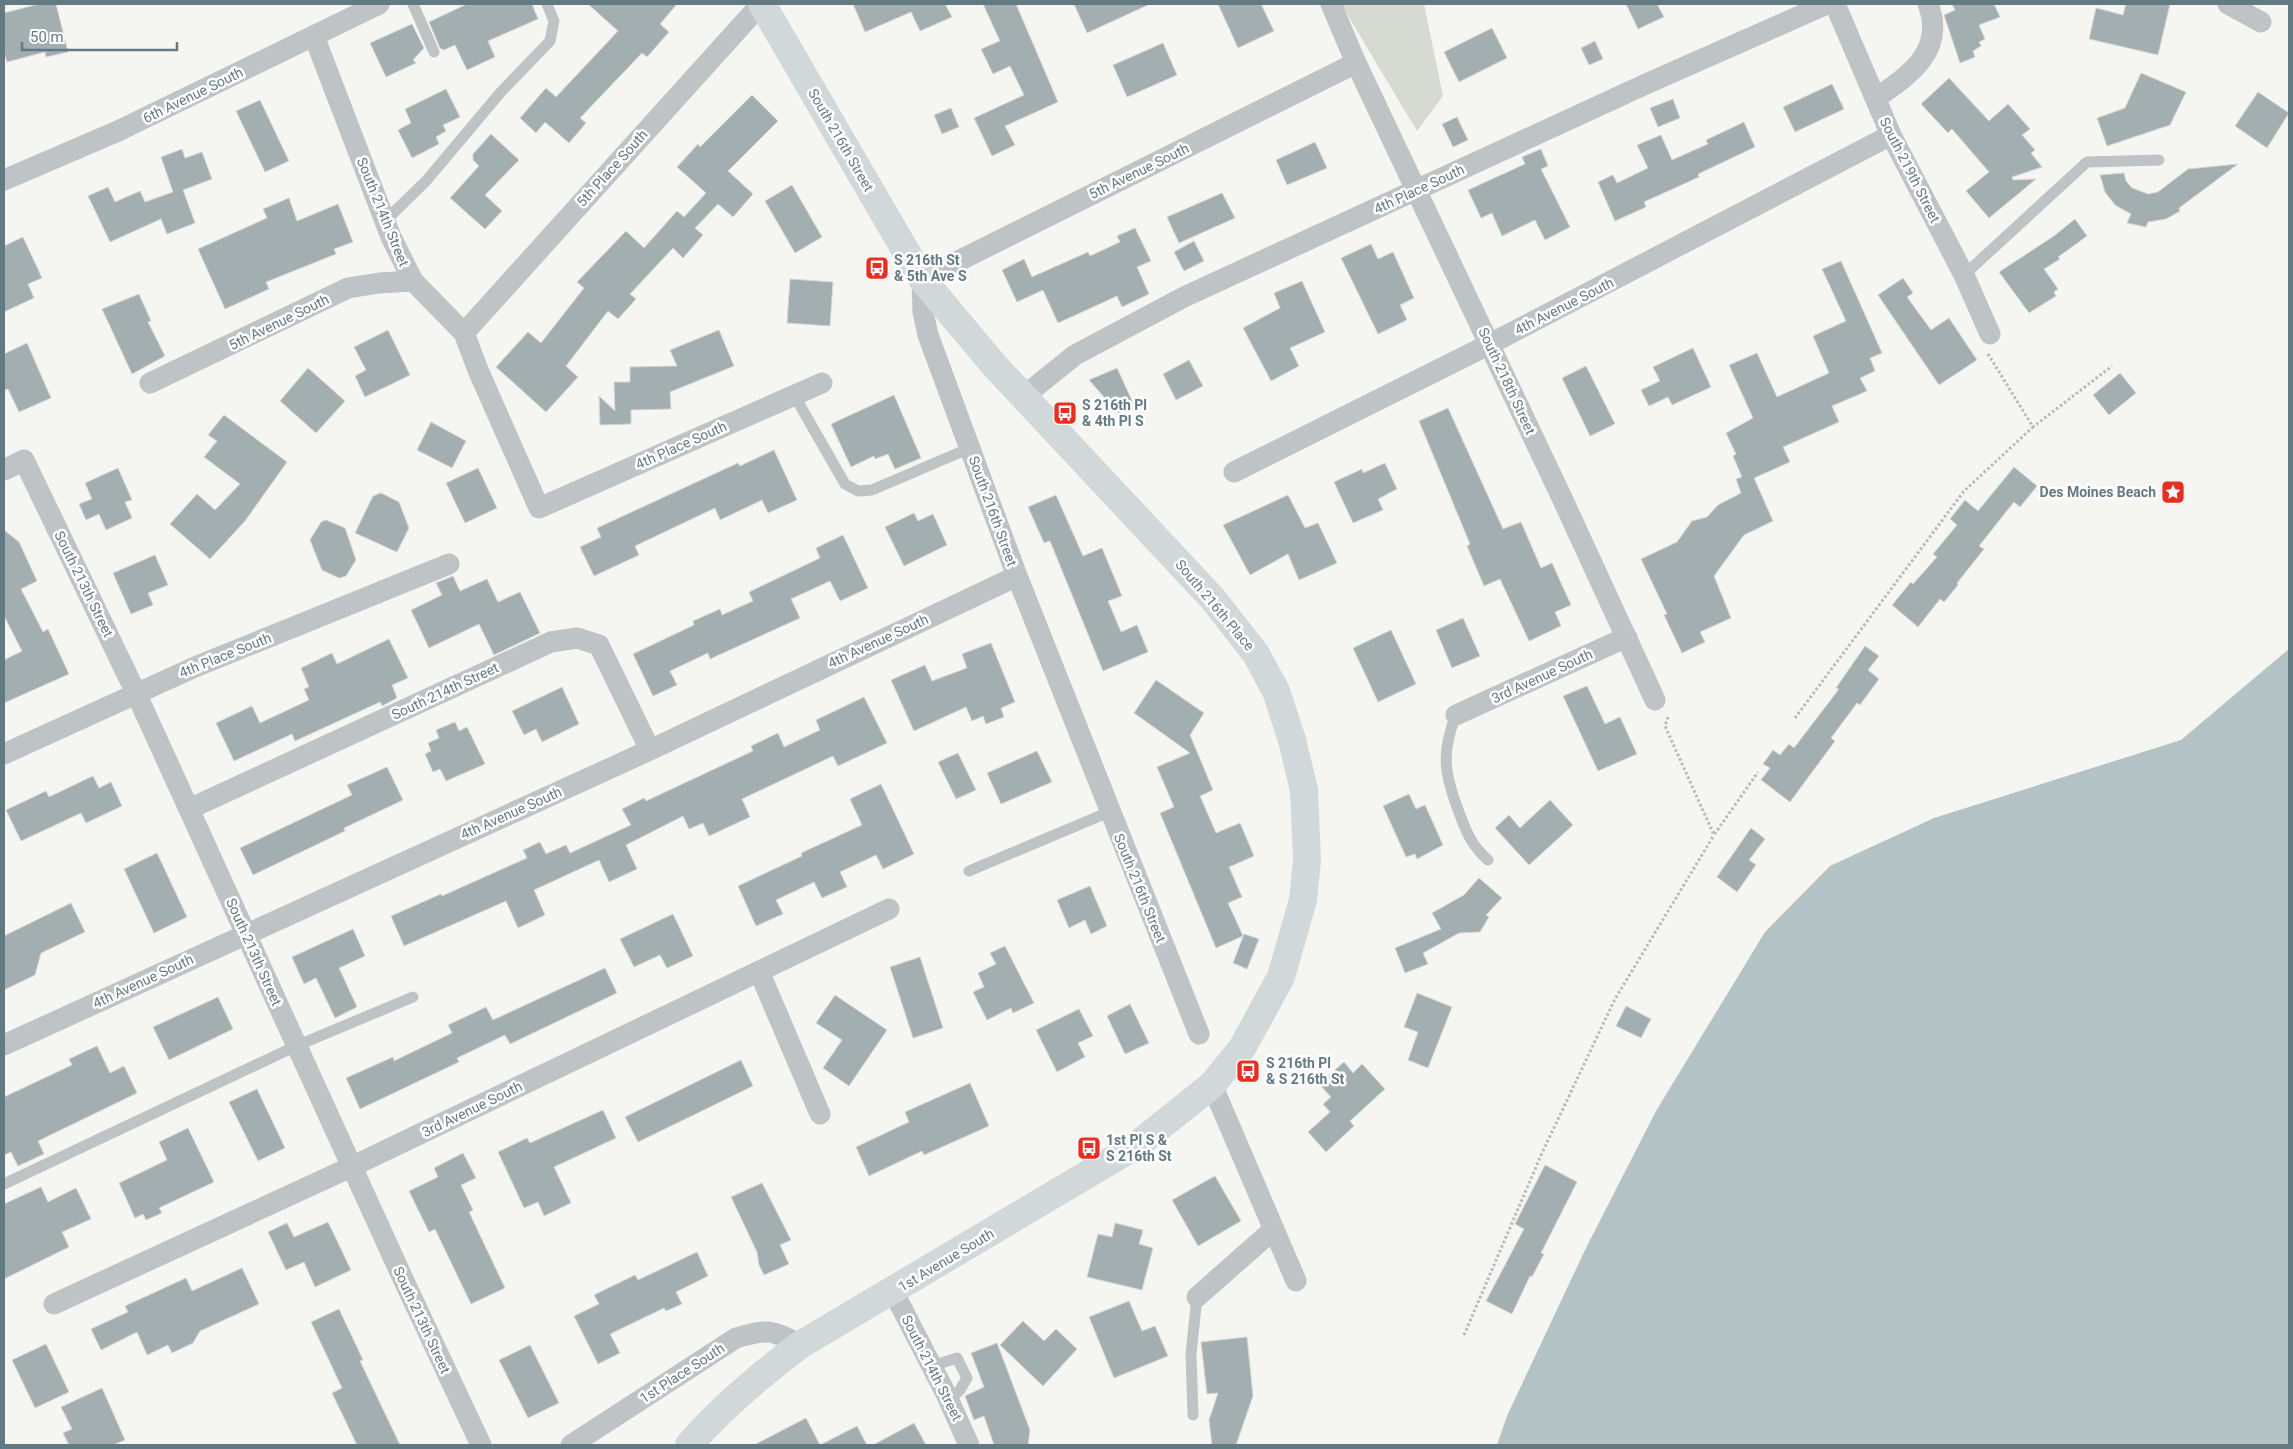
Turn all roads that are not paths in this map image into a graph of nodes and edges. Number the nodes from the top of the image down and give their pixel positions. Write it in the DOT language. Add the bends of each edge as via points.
graph roads {
  1 [pos="379,4"];
  2 [pos="413,4"];
  3 [pos="547,4"];
  4 [pos="762,4"];
  5 [pos="1331,4"];
  6 [pos="1827,4"];
  7 [pos="1836,4"];
  8 [pos="1928,4"];
  9 [pos="2228,4"];
  10 [pos="2261,22"];
  11 [pos="314,36"];
  12 [pos="434,52"];
  13 [pos="1356,63"];
  14 [pos="1876,98"];
  15 [pos="1891,136"];
  16 [pos="2159,160"];
  17 [pos="4,180"];
  18 [pos="1416,190"];
  19 [pos="385,221"];
  20 [pos="1964,275"];
  21 [pos="922,279"];
  22 [pos="412,281"];
  23 [pos="464,333"];
  24 [pos="1990,334"];
  25 [pos="1490,344"];
  26 [pos="150,383"];
  27 [pos="822,383"];
  28 [pos="794,395"];
  29 [pos="1024,396"];
  30 [pos="970,448"];
  31 [pos="4,470"];
  32 [pos="1234,472"];
  33 [pos="539,508"];
  34 [pos="449,564"];
  35 [pos="1017,576"];
  36 [pos="1627,637"];
  37 [pos="136,693"];
  38 [pos="1662,706"];
  39 [pos="1456,715"];
  40 [pos="650,750"];
  41 [pos="4,754"];
  42 [pos="189,810"];
  43 [pos="1109,812"];
  44 [pos="1488,860"];
  45 [pos="969,871"];
  46 [pos="889,909"];
  47 [pos="245,934"];
  48 [pos="759,971"];
  49 [pos="413,996"];
  50 [pos="1199,1034"];
  51 [pos="4,1045"];
  52 [pos="296,1046"];
  53 [pos="1212,1085"];
  54 [pos="820,1114"];
  55 [pos="351,1166"];
  56 [pos="4,1184"];
  57 [pos="1274,1229"];
  58 [pos="1296,1281"];
  59 [pos="893,1291"];
  60 [pos="1197,1297"];
  61 [pos="54,1304"];
  62 [pos="800,1345"];
  63 [pos="1194,1415"];
  64 [pos="481,1445"];
  65 [pos="571,1445"];
  66 [pos="689,1445"];
  67 [pos="969,1445"];
  1 -- 11 [label="street, 6th Avenue South"];
  2 -- 12 [label="lane"];
  3 -- 19 [label="lane" via="554,21 550,41 500,93 426,181"];
  4 -- 21 [label="main road, South 216th Street"];
  4 -- 23 [label="street, 5th Place South"];
  5 -- 13 [label="street"];
  6 -- 18 [label="street, 4th Place South"];
  7 -- 14 [label="street, South 219th Street"];
  8 -- 14 [label="street" via="1934,36 1928,51 1907,77"];
  9 -- 10 [label="street"];
  11 -- 17 [label="street, 6th Avenue South" via="118,131"];
  11 -- 19 [label="street, South 214th Street"];
  13 -- 18 [label="street, South 218th Street"];
  13 -- 21 [label="street, 5th Avenue South"];
  14 -- 15 [label="street, South 219th Street"];
  15 -- 20 [label="street, South 219th Street"];
  15 -- 25 [label="street, 4th Avenue South"];
  16 -- 20 [label="lane" via="2087,162"];
  18 -- 25 [label="street, South 218th Street"];
  18 -- 29 [label="street, 4th Place South" via="1175,302 1075,355"];
  19 -- 22 [label="street, South 214th Street"];
  20 -- 24 [label="street, South 219th Street"];
  21 -- 29 [label="main road, South 216th Place"];
  21 -- 30 [label="street, South 216th Street" via="923,312 928,335"];
  22 -- 23 [label="street, South 214th Street"];
  22 -- 26 [label="street, 5th Avenue South" via="348,288"];
  23 -- 33 [label="street, South 214th Street"];
  25 -- 32 [label="street, 4th Avenue South"];
  25 -- 36 [label="street, South 218th Street"];
  27 -- 28 [label="street, 4th Place South"];
  28 -- 30 [label="lane" via="845,484 858,491 872,490"];
  28 -- 33 [label="street, 4th Place South"];
  29 -- 53 [label="main road, South 216th Place" via="1213,599 1256,654 1276,691 1292,740 1304,790 1307,860 1302,900 1281,977 1242,1048"];
  30 -- 35 [label="street, South 216th Street"];
  31 -- 37 [label="street, South 213th Street" via="24,460"];
  34 -- 37 [label="street, 4th Place South"];
  35 -- 40 [label="street, 4th Avenue South"];
  35 -- 43 [label="street, South 216th Street"];
  36 -- 38 [label="street, South 218th Street"];
  36 -- 39 [label="street, 3rd Avenue South"];
  37 -- 41 [label="street, 4th Place South"];
  37 -- 42 [label="street, South 213th Street"];
  39 -- 44 [label="lane" via="1447,748 1446,778 1469,838 1476,850"];
  40 -- 42 [label="street, South 214th Street" via="599,645 577,638 551,642"];
  40 -- 47 [label="street, 4th Avenue South"];
  42 -- 47 [label="street, South 213th Street"];
  43 -- 45 [label="lane"];
  43 -- 50 [label="street, South 216th Street"];
  46 -- 48 [label="street, 3rd Avenue South"];
  47 -- 51 [label="street, 4th Avenue South"];
  47 -- 52 [label="street, South 213th Street"];
  48 -- 54 [label="street"];
  48 -- 55 [label="street, 3rd Avenue South"];
  49 -- 52 [label="lane"];
  52 -- 55 [label="street, South 213th Street"];
  52 -- 56 [label="lane"];
  53 -- 57 [label="street"];
  53 -- 59 [label="main road, 1st Avenue South" via="1137,1145"];
  55 -- 61 [label="street, 3rd Avenue South"];
  55 -- 64 [label="street, South 213th Street"];
  57 -- 58 [label="street"];
  57 -- 60 [label="street"];
  59 -- 62 [label="main road, 1st Avenue South"];
  59 -- 67 [label="street, South 214th Street"];
  60 -- 63 [label="lane" via="1191,1354"];
  62 -- 65 [label="street, 1st Place South" via="778,1333 763,1330 736,1338"];
  62 -- 66 [label="main road, 1st Avenue South" via="755,1379"];
}
